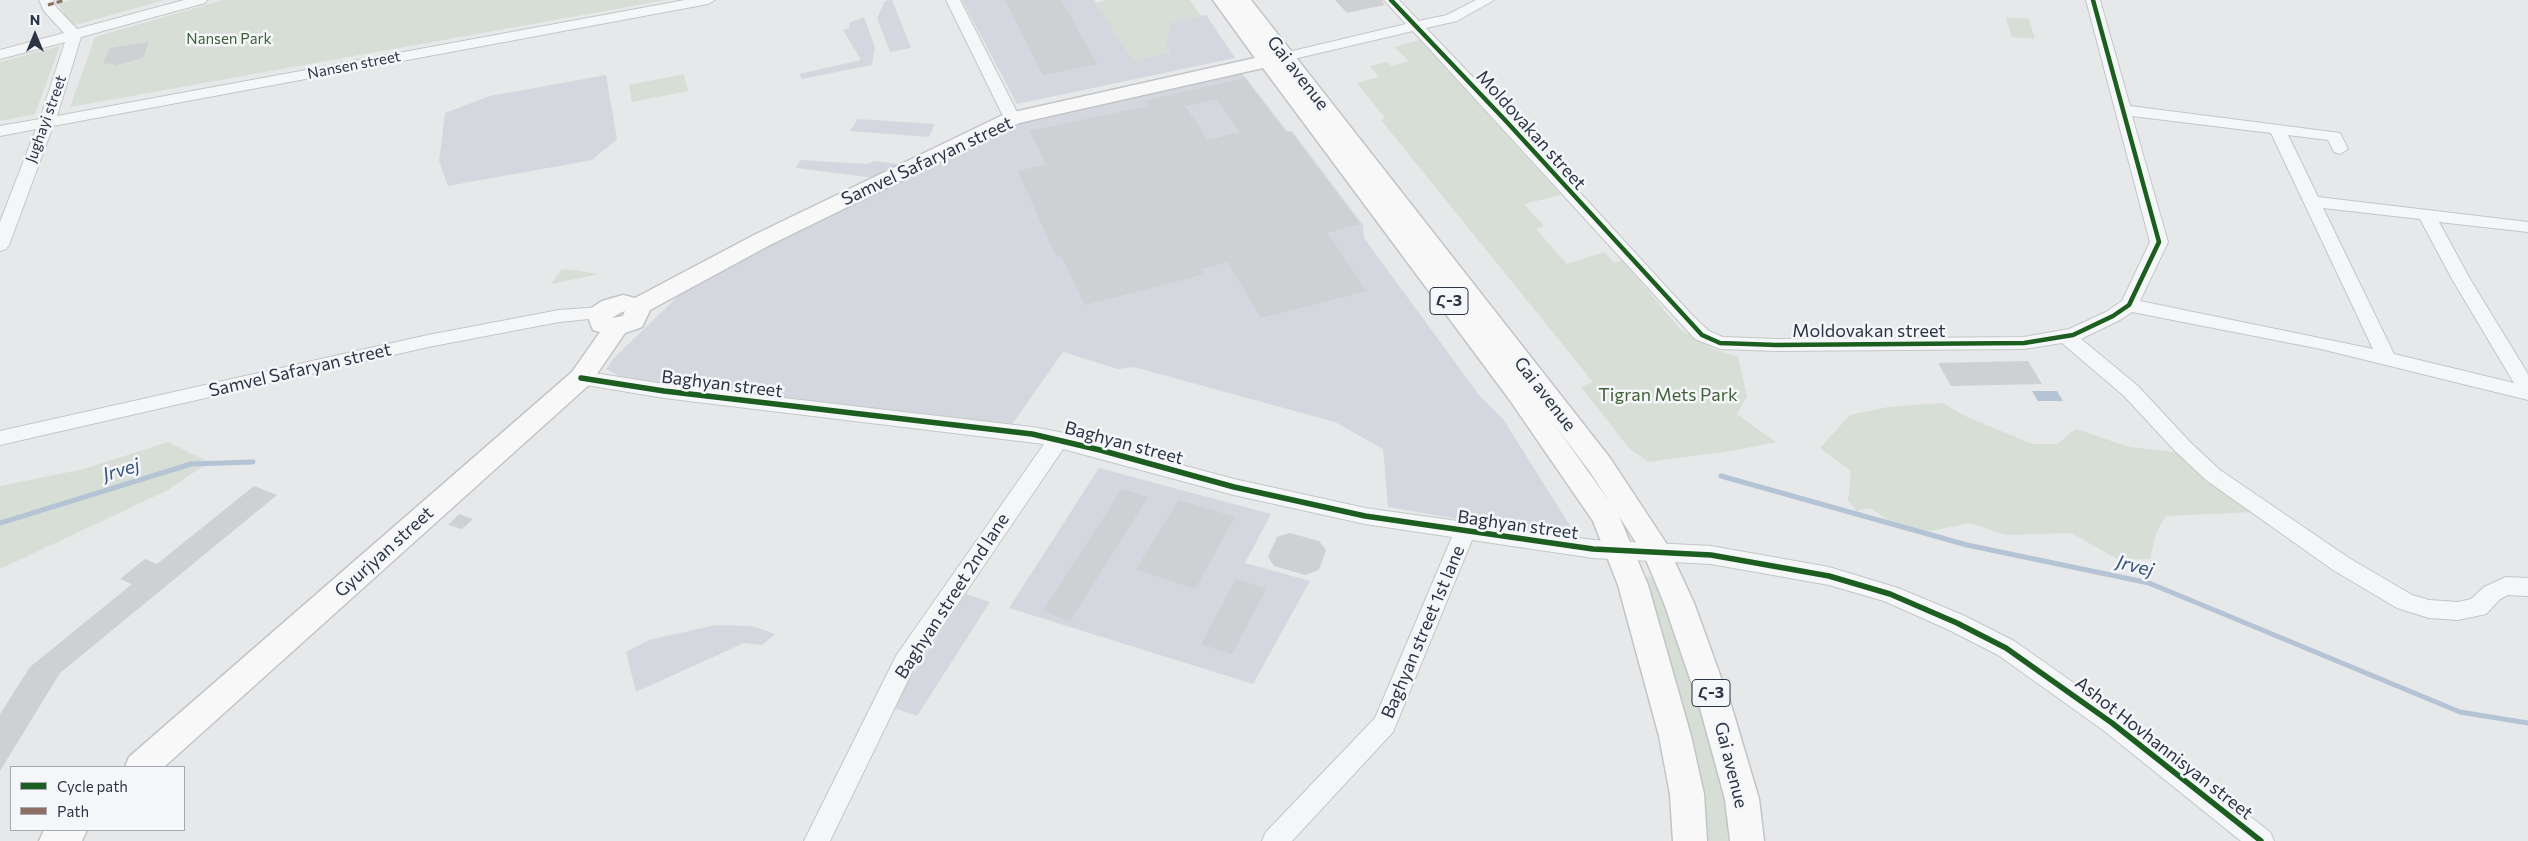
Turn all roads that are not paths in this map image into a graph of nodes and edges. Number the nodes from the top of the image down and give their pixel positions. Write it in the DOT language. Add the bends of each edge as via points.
graph roads {
  1 [pos="46,0"];
  2 [pos="200,0"];
  3 [pos="708,0"];
  4 [pos="953,0"];
  5 [pos="1222,0"];
  6 [pos="1241,0"];
  7 [pos="1391,0"];
  8 [pos="1486,0"];
  9 [pos="2093,0"];
  10 [pos="1415,27"];
  11 [pos="74,35"];
  12 [pos="0,55"];
  13 [pos="1276,59"];
  14 [pos="2124,110"];
  15 [pos="1012,118"];
  16 [pos="46,122"];
  17 [pos="2278,130"];
  18 [pos="0,131"];
  19 [pos="2340,149"];
  20 [pos="2312,201"];
  21 [pos="2426,214"];
  22 [pos="2528,227"];
  23 [pos="0,245"];
  24 [pos="2129,305"];
  25 [pos="609,320"];
  26 [pos="2067,337"];
  27 [pos="2387,359"];
  28 [pos="580,378"];
  29 [pos="2528,391"];
  30 [pos="0,438"];
  31 [pos="1059,439"];
  32 [pos="1465,531"];
  33 [pos="1619,550"];
  34 [pos="1656,551"];
  35 [pos="2528,587"];
  36 [pos="142,766"];
  37 [pos="69,831"];
  38 [pos="2248,837"];
  39 [pos="56,841"];
  40 [pos="817,841"];
  41 [pos="1275,841"];
  42 [pos="1690,841"];
  43 [pos="1746,841"];
  1 -- 11 [label="street" via="49,8"];
  2 -- 11 [label="street"];
  3 -- 16 [label="street, Nansen street"];
  4 -- 15 [label="street"];
  5 -- 13 [label="main road, Gai avenue / Հ-3"];
  6 -- 13 [label="main road, Gai avenue / Հ-3"];
  7 -- 10 [label="street, Moldovakan street"];
  8 -- 10 [label="street" via="1452,18"];
  9 -- 14 [label="street"];
  10 -- 13 [label="street"];
  10 -- 26 [label="street, Moldovakan street" via="1702,335 1720,343 1742,345 2024,344"];
  11 -- 12 [label="street"];
  11 -- 16 [label="street, Jughayi street"];
  13 -- 15 [label="main road, Samvel Safaryan street"];
  13 -- 33 [label="main road, Gai avenue / Հ-3" via="1570,464 1605,517"];
  13 -- 34 [label="main road, Gai avenue / Հ-3" via="1600,465"];
  14 -- 17 [label="street"];
  14 -- 24 [label="street" via="2159,242"];
  15 -- 25 [label="main road, Samvel Safaryan street" via="762,240 636,307 638,314 633,321"];
  16 -- 18 [label="street, Nansen street"];
  16 -- 23 [label="street, Jughayi street"];
  17 -- 19 [label="street" via="2334,136"];
  17 -- 20 [label="street"];
  20 -- 21 [label="street"];
  20 -- 27 [label="street"];
  21 -- 22 [label="street"];
  21 -- 29 [label="street"];
  24 -- 26 [label="street, Moldovakan street"];
  24 -- 27 [label="street"];
  25 -- 28 [label="main road, Gyurjyan street"];
  25 -- 30 [label="street, Samvel Safaryan street" via="559,316 428,342"];
  26 -- 35 [label="street" via="2131,391 2183,448 2213,475 2341,564 2405,602 2458,612 2478,607 2492,593 2506,586"];
  27 -- 29 [label="street"];
  28 -- 31 [label="street, Baghyan street"];
  28 -- 36 [label="main road, Gyurjyan street"];
  31 -- 32 [label="street, Baghyan street" via="1234,487 1365,516"];
  31 -- 40 [label="street, Baghyan street 2nd lane" via="904,663"];
  32 -- 33 [label="street, Baghyan street"];
  32 -- 41 [label="street, Baghyan street 1st lane" via="1384,725"];
  33 -- 34 [label="street, Baghyan street"];
  33 -- 42 [label="main road, Gai avenue / Հ-3" via="1633,585 1675,736 1687,794"];
  34 -- 38 [label="street, Ashot Hovhannisyan street" via="1719,556 1829,576 1890,594 1957,622 2006,648 2068,690"];
  34 -- 43 [label="main road, Gai avenue / Հ-3" via="1679,603 1716,708 1742,799"];
  37 -- 39 [label="main road"];
}
